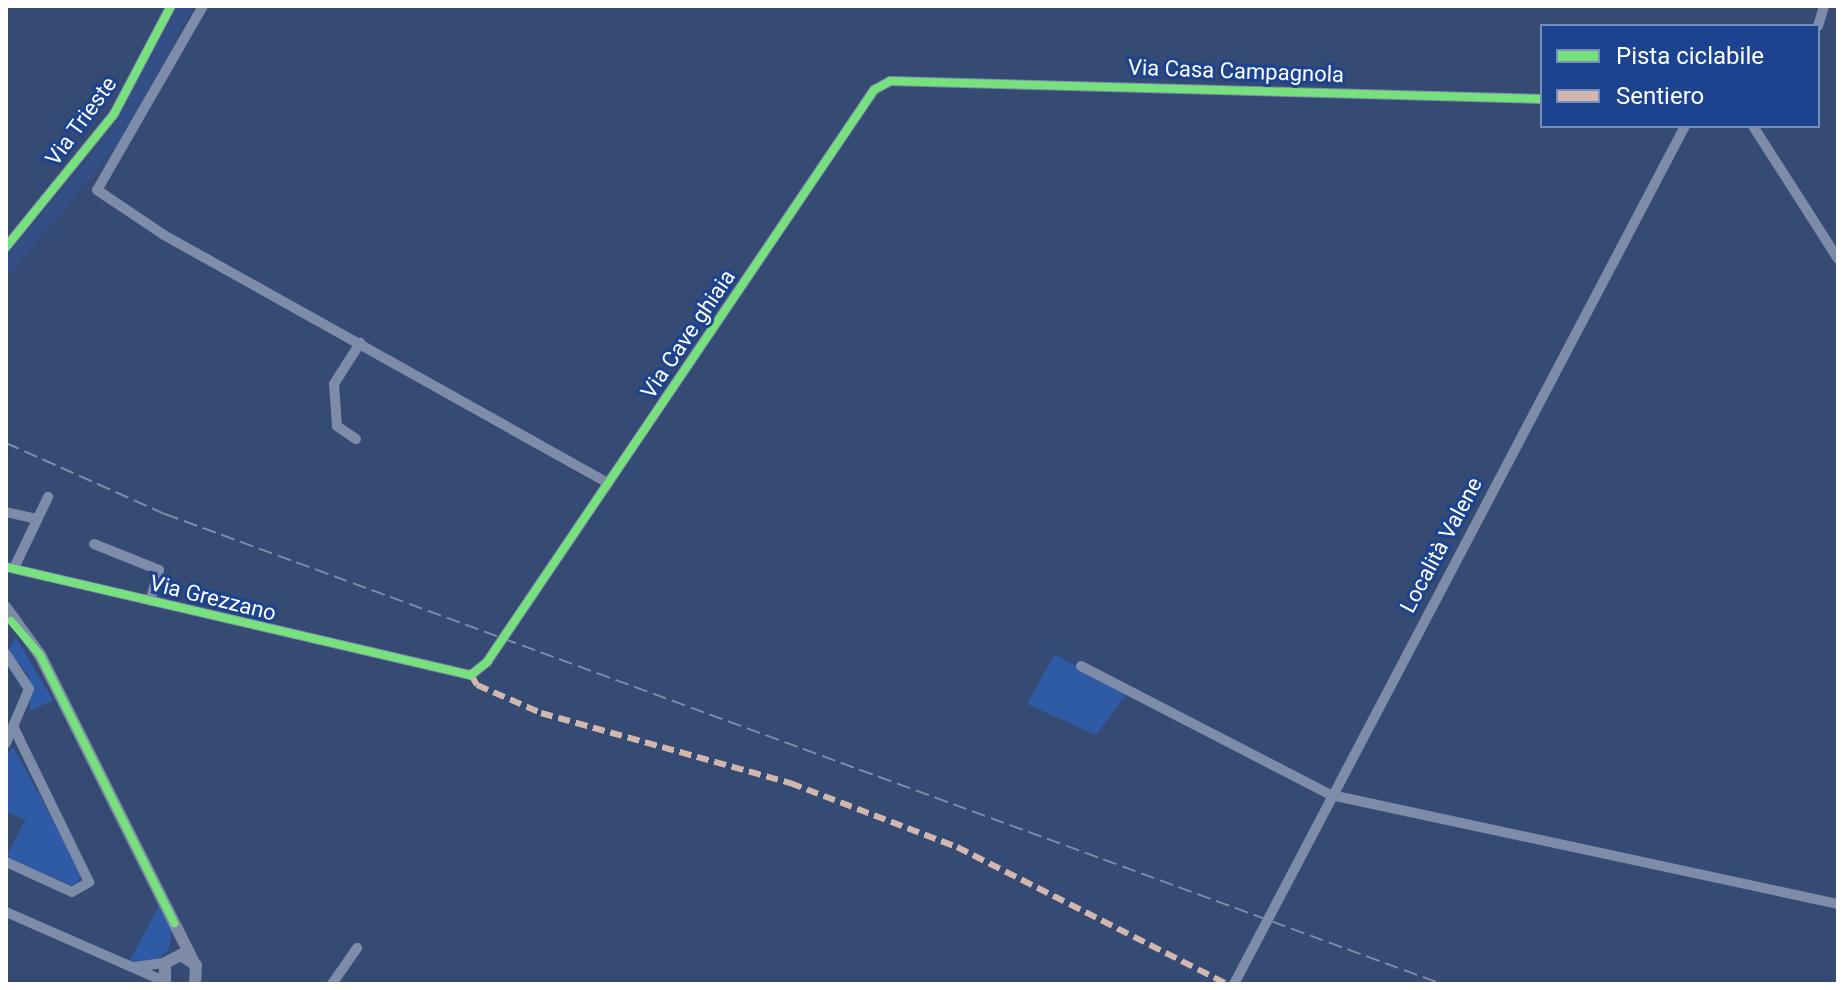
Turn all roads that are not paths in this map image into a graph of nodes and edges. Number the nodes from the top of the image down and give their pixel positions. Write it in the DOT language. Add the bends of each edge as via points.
graph roads {
  1 [pos="171,6"];
  2 [pos="203,6"];
  3 [pos="928,79"];
  4 [pos="1540,99"];
  5 [pos="1684,128"];
  6 [pos="1754,128"];
  7 [pos="6,247"];
  8 [pos="1838,259"];
  9 [pos="360,343"];
  10 [pos="356,439"];
  11 [pos="608,483"];
  12 [pos="48,497"];
  13 [pos="6,512"];
  14 [pos="36,519"];
  15 [pos="94,544"];
  16 [pos="12,569"];
  17 [pos="150,601"];
  18 [pos="6,608"];
  19 [pos="6,615"];
  20 [pos="24,634"];
  21 [pos="498,645"];
  22 [pos="6,654"];
  23 [pos="1081,666"];
  24 [pos="14,728"];
  25 [pos="6,743"];
  26 [pos="1331,795"];
  27 [pos="6,862"];
  28 [pos="1838,904"];
  29 [pos="7,914"];
  30 [pos="174,923"];
  31 [pos="357,948"];
  32 [pos="168,960"];
  33 [pos="196,965"];
  34 [pos="129,967"];
  35 [pos="164,983"];
  36 [pos="195,984"];
  37 [pos="206,984"];
  38 [pos="332,984"];
  39 [pos="1234,984"];
  1 -- 7 [label="street, Via Trieste" via="114,114"];
  2 -- 9 [label="street" via="97,190"];
  3 -- 4 [label="street, Via Casa Campagnola"];
  3 -- 11 [label="street, Via Cave ghiaia" via="874,90"];
  5 -- 26 [label="street, Località Valene"];
  6 -- 8 [label="street"];
  9 -- 10 [label="street" via="334,384 337,426"];
  9 -- 11 [label="street"];
  11 -- 21 [label="street, Via Cave ghiaia"];
  12 -- 14 [label="street, Via Grezzano"];
  13 -- 14 [label="street"];
  14 -- 16 [label="street, Via Grezzano"];
  15 -- 17 [label="street" via="159,570"];
  16 -- 17 [label="street, Via Grezzano"];
  17 -- 21 [label="street, Via Grezzano" via="460,677 487,662"];
  18 -- 20 [label="main road"];
  19 -- 20 [label="main road"];
  20 -- 30 [label="main road"];
  22 -- 24 [label="street" via="29,689"];
  23 -- 26 [label="street"];
  24 -- 25 [label="street"];
  24 -- 27 [label="street" via="89,882 72,892"];
  26 -- 28 [label="street"];
  26 -- 39 [label="street, Località Valene"];
  29 -- 34 [label="street"];
  30 -- 32 [label="main road"];
  30 -- 33 [label="main road"];
  31 -- 38 [label="street"];
  32 -- 33 [label="main road"];
  32 -- 34 [label="street"];
  32 -- 35 [label="main road"];
  33 -- 36 [label="main road"];
  33 -- 37 [label="main road"];
  34 -- 35 [label="street"];
}
